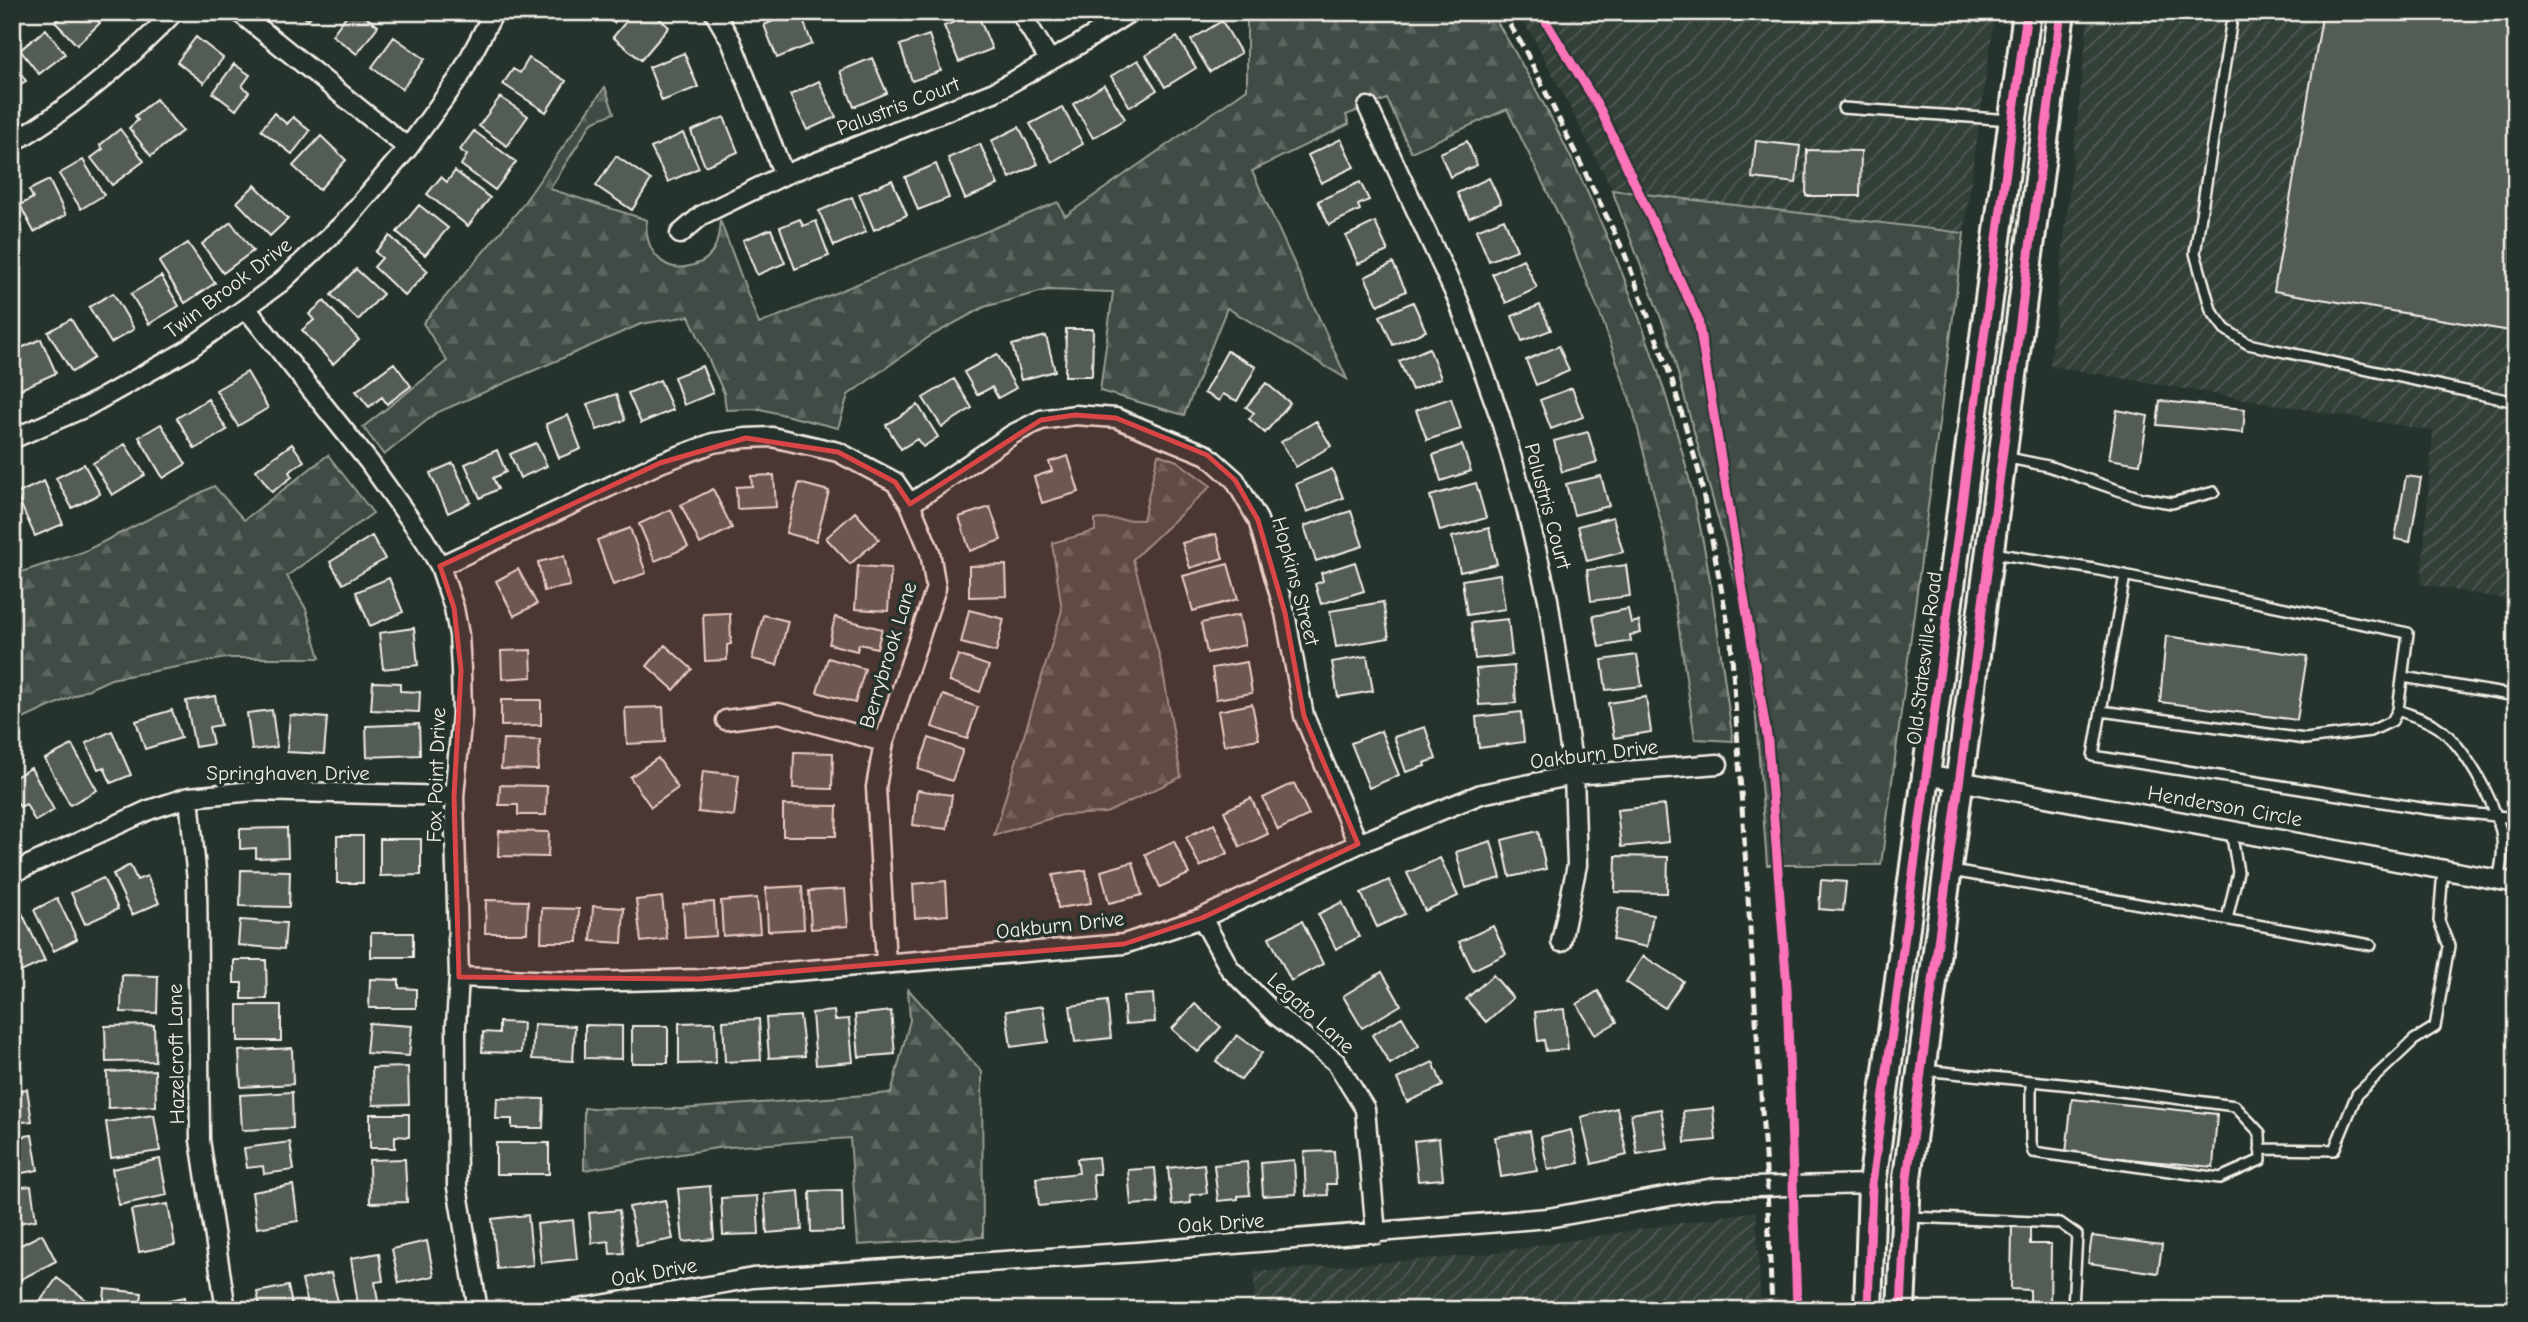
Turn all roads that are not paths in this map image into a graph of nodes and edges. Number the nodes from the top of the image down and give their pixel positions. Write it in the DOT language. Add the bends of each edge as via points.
graph roads {
  1 [pos="174,12"];
  2 [pos="239,12"];
  3 [pos="494,12"];
  4 [pos="714,12"];
  5 [pos="1020,12"];
  6 [pos="1130,12"];
  7 [pos="2027,12"];
  8 [pos="2061,12"];
  9 [pos="2233,12"];
  10 [pos="1050,61"];
  11 [pos="1368,107"];
  12 [pos="1843,108"];
  13 [pos="2012,121"];
  14 [pos="12,143"];
  15 [pos="408,148"];
  16 [pos="784,175"];
  17 [pos="680,234"];
  18 [pos="246,308"];
  19 [pos="2516,402"];
  20 [pos="12,439"];
  21 [pos="2003,457"];
  22 [pos="2214,492"];
  23 [pos="910,504"];
  24 [pos="1990,552"];
  25 [pos="440,566"];
  26 [pos="2125,575"];
  27 [pos="2403,677"];
  28 [pos="2516,696"];
  29 [pos="2398,710"];
  30 [pos="2101,711"];
  31 [pos="726,720"];
  32 [pos="884,742"];
  33 [pos="1718,764"];
  34 [pos="1574,775"];
  35 [pos="1926,775"];
  36 [pos="1958,781"];
  37 [pos="454,796"];
  38 [pos="189,797"];
  39 [pos="2496,815"];
  40 [pos="2516,818"];
  41 [pos="2231,830"];
  42 [pos="1358,845"];
  43 [pos="2443,870"];
  44 [pos="1947,871"];
  45 [pos="12,873"];
  46 [pos="2507,881"];
  47 [pos="1202,918"];
  48 [pos="2227,919"];
  49 [pos="1561,942"];
  50 [pos="2371,945"];
  51 [pos="886,964"];
  52 [pos="459,976"];
  53 [pos="1921,1070"];
  54 [pos="2031,1081"];
  55 [pos="2260,1149"];
  56 [pos="1872,1184"];
  57 [pos="1905,1217"];
  58 [pos="1376,1234"];
  59 [pos="226,1310"];
  60 [pos="478,1310"];
  61 [pos="573,1310"];
  62 [pos="1868,1310"];
  63 [pos="1901,1310"];
  64 [pos="2071,1310"];
  1 -- 14 [label="street" via="108,76"];
  2 -- 15 [label="street"];
  3 -- 15 [label="street, Twin Brook Drive" via="459,79"];
  4 -- 16 [label="street" via="731,41"];
  5 -- 10 [label="street"];
  6 -- 10 [label="street, Palustris Court"];
  7 -- 13 [label="main road, Old Statesville Road"];
  8 -- 21 [label="main road"];
  9 -- 19 [label="lane" via="2195,253 2211,310 2225,329 2248,344"];
  10 -- 16 [label="street, Palustris Court" via="994,92"];
  11 -- 34 [label="street, Palustris Court" via="1458,300 1499,414 1548,598"];
  12 -- 13 [label="lane"];
  13 -- 35 [label="main road, Old Statesville Road"];
  15 -- 18 [label="street, Twin Brook Drive" via="343,224"];
  16 -- 17 [label="street, Palustris Court" via="702,215"];
  18 -- 20 [label="street, Twin Brook Drive" via="186,351 86,407"];
  18 -- 25 [label="street, Fox Point Drive" via="369,462"];
  21 -- 22 [label="lane" via="2048,466 2140,498 2172,503"];
  21 -- 24 [label="main road"];
  23 -- 25 [label="street, Berrybrook Lane" via="895,482 838,452 772,438 746,438 713,443 660,463"];
  23 -- 32 [label="street, Berrybrook Lane" via="930,552 936,588"];
  23 -- 42 [label="street, Hopkins Street" via="1041,420 1075,415 1115,418 1206,455 1235,480 1258,520 1285,613 1304,716"];
  24 -- 26 [label="lane"];
  24 -- 36 [label="main road"];
  25 -- 37 [label="street, Fox Point Drive" via="459,635 461,715"];
  26 -- 27 [label="lane" via="2408,634"];
  26 -- 30 [label="lane"];
  27 -- 28 [label="lane"];
  27 -- 29 [label="lane"];
  29 -- 30 [label="lane" via="2392,721 2371,731 2305,739"];
  29 -- 39 [label="lane" via="2441,729 2482,786"];
  30 -- 39 [label="lane" via="2093,756 2427,809"];
  31 -- 32 [label="street" via="779,713"];
  32 -- 51 [label="street, Berrybrook Lane" via="876,787"];
  33 -- 34 [label="street, Oakburn Drive"];
  34 -- 42 [label="street, Oakburn Drive" via="1481,794"];
  34 -- 49 [label="street, Palustris Court" via="1577,865"];
  35 -- 36 [label="street, Henderson Circle"];
  35 -- 56 [label="main road, Old Statesville Road"];
  36 -- 41 [label="street, Henderson Circle"];
  36 -- 44 [label="main road"];
  37 -- 38 [label="street, Springhaven Drive" via="254,791"];
  37 -- 52 [label="street, Fox Point Drive"];
  38 -- 45 [label="street, Springhaven Drive" via="149,810"];
  38 -- 59 [label="street, Hazelcroft Lane" via="197,881 200,1140"];
  39 -- 40 [label="lane"];
  39 -- 46 [label="lane"];
  41 -- 43 [label="street, Henderson Circle"];
  41 -- 48 [label="lane" via="2238,872"];
  42 -- 47 [label="street, Oakburn Drive"];
  43 -- 46 [label="street, Henderson Circle"];
  43 -- 55 [label="lane" via="2439,921 2449,946 2435,1027 2414,1040 2357,1094 2334,1150"];
  44 -- 48 [label="lane"];
  44 -- 53 [label="main road"];
  47 -- 51 [label="street, Oakburn Drive" via="1124,944"];
  47 -- 58 [label="street, Legato Lane" via="1230,969 1336,1062 1365,1109"];
  48 -- 50 [label="lane"];
  51 -- 52 [label="street, Oakburn Drive" via="700,979 583,982"];
  52 -- 60 [label="street, Fox Point Drive" via="457,1187"];
  53 -- 54 [label="lane"];
  53 -- 57 [label="main road"];
  54 -- 55 [label="lane" via="2235,1107 2260,1133"];
  54 -- 55 [label="lane" via="2033,1152 2220,1178 2260,1160"];
  56 -- 58 [label="street, Oak Drive" via="1714,1188 1548,1219"];
  56 -- 62 [label="main road, Old Statesville Road"];
  57 -- 63 [label="main road"];
  57 -- 64 [label="lane" via="2060,1223 2077,1236"];
  58 -- 61 [label="street, Oak Drive" via="753,1278"];
}
